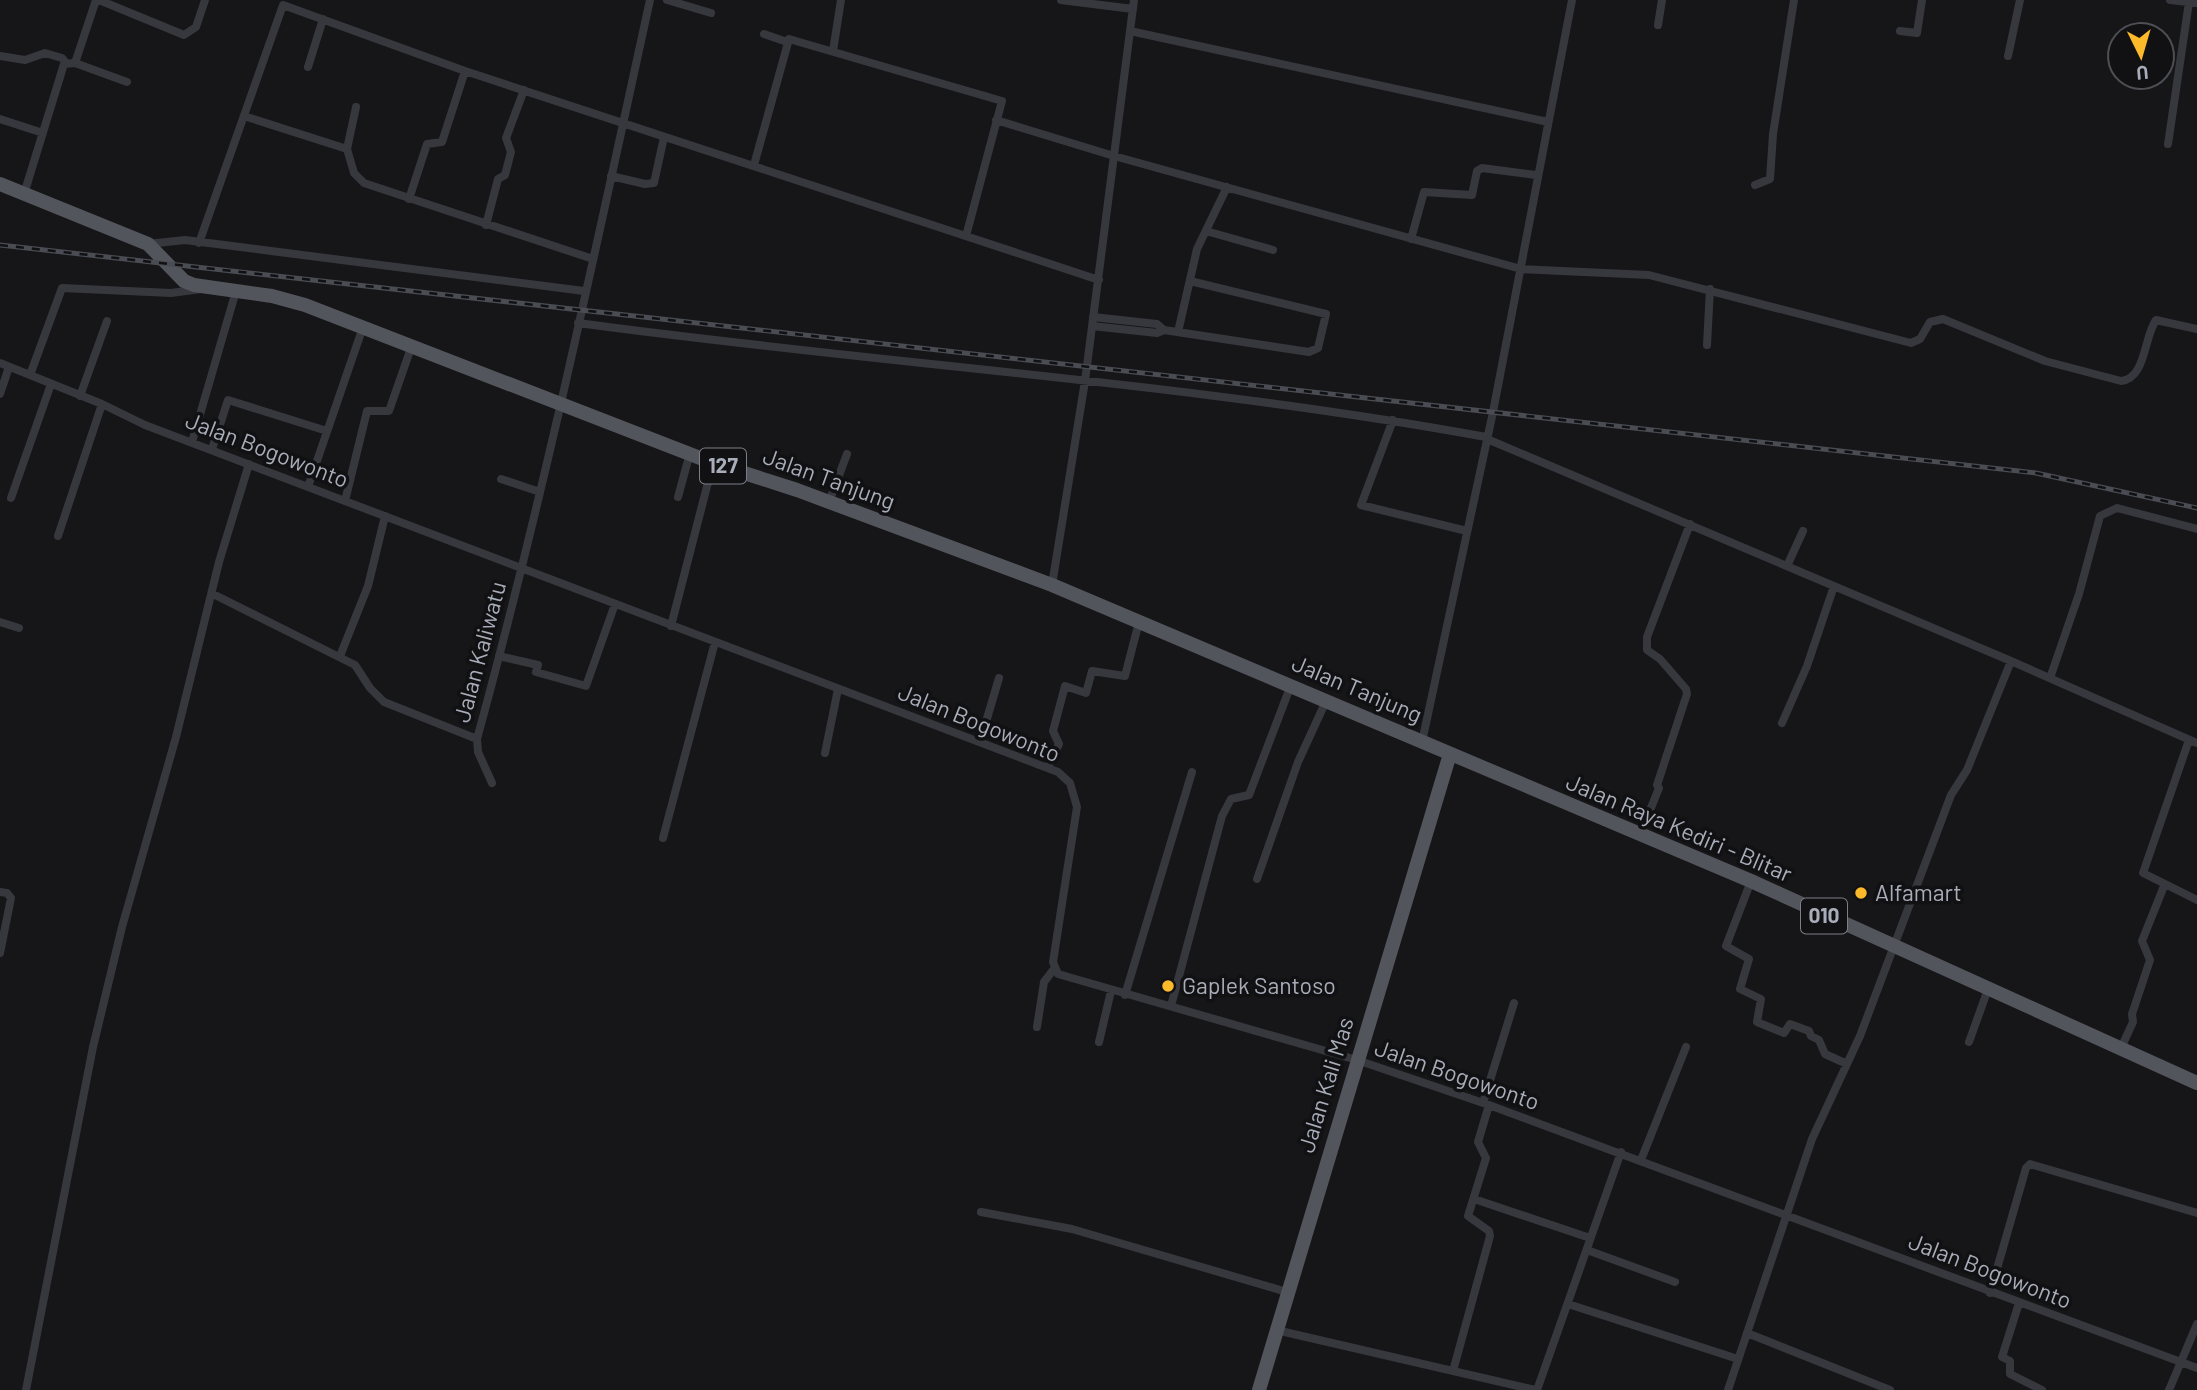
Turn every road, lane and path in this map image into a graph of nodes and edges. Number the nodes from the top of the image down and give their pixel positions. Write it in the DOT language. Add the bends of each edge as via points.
graph roads {
  1 [pos="98,0"];
  2 [pos="205,0"];
  3 [pos="650,0"];
  4 [pos="667,0"];
  5 [pos="841,0"];
  6 [pos="1061,0"];
  7 [pos="1572,0"];
  8 [pos="1662,0"];
  9 [pos="1794,0"];
  10 [pos="1922,0"];
  11 [pos="2020,0"];
  12 [pos="2170,0"];
  13 [pos="284,3"];
  14 [pos="2193,3"];
  15 [pos="1134,4"];
  16 [pos="711,13"];
  17 [pos="323,19"];
  18 [pos="1658,25"];
  19 [pos="1130,31"];
  20 [pos="1900,31"];
  21 [pos="764,34"];
  22 [pos="787,42"];
  23 [pos="833,51"];
  24 [pos="0,56"];
  25 [pos="2008,56"];
  26 [pos="71,63"];
  27 [pos="308,67"];
  28 [pos="465,71"];
  29 [pos="127,82"];
  30 [pos="524,90"];
  31 [pos="356,107"];
  32 [pos="244,117"];
  33 [pos="0,119"];
  34 [pos="996,120"];
  35 [pos="1548,122"];
  36 [pos="623,124"];
  37 [pos="43,133"];
  38 [pos="664,137"];
  39 [pos="2168,144"];
  40 [pos="347,149"];
  41 [pos="1114,156"];
  42 [pos="754,165"];
  43 [pos="1536,175"];
  44 [pos="611,176"];
  45 [pos="0,184"];
  46 [pos="1755,185"];
  47 [pos="1227,187"];
  48 [pos="24,194"];
  49 [pos="409,199"];
  50 [pos="486,225"];
  51 [pos="1206,231"];
  52 [pos="966,236"];
  53 [pos="1411,239"];
  54 [pos="199,243"];
  55 [pos="148,244"];
  56 [pos="1273,250"];
  57 [pos="593,259"];
  58 [pos="1521,269"];
  59 [pos="1099,280"];
  60 [pos="1189,281"];
  61 [pos="205,288"];
  62 [pos="1710,289"];
  63 [pos="236,290"];
  64 [pos="584,290"];
  65 [pos="107,321"];
  66 [pos="1093,321"];
  67 [pos="578,323"];
  68 [pos="363,327"];
  69 [pos="2197,330"];
  70 [pos="1178,332"];
  71 [pos="412,345"];
  72 [pos="1707,345"];
  73 [pos="4,365"];
  74 [pos="30,374"];
  75 [pos="1085,381"];
  76 [pos="51,384"];
  77 [pos="0,394"];
  78 [pos="80,396"];
  79 [pos="562,402"];
  80 [pos="102,404"];
  81 [pos="1393,420"];
  82 [pos="327,432"];
  83 [pos="1487,438"];
  84 [pos="192,442"];
  85 [pos="212,449"];
  86 [pos="691,453"];
  87 [pos="847,454"];
  88 [pos="713,463"];
  89 [pos="249,464"];
  90 [pos="501,478"];
  91 [pos="308,487"];
  92 [pos="540,492"];
  93 [pos="678,497"];
  94 [pos="11,498"];
  95 [pos="345,501"];
  96 [pos="829,502"];
  97 [pos="386,516"];
  98 [pos="1690,524"];
  99 [pos="2197,529"];
  100 [pos="1468,531"];
  101 [pos="1803,531"];
  102 [pos="58,536"];
  103 [pos="1787,566"];
  104 [pos="522,568"];
  105 [pos="1052,585"];
  106 [pos="1834,586"];
  107 [pos="213,594"];
  108 [pos="615,604"];
  109 [pos="0,622"];
  110 [pos="1139,622"];
  111 [pos="671,625"];
  112 [pos="19,628"];
  113 [pos="715,642"];
  114 [pos="340,656"];
  115 [pos="499,656"];
  116 [pos="2011,661"];
  117 [pos="999,678"];
  118 [pos="2050,678"];
  119 [pos="1291,685"];
  120 [pos="838,689"];
  121 [pos="1326,701"];
  122 [pos="1782,723"];
  123 [pos="477,739"];
  124 [pos="2193,741"];
  125 [pos="980,742"];
  126 [pos="1422,742"];
  127 [pos="825,753"];
  128 [pos="1450,754"];
  129 [pos="1048,768"];
  130 [pos="1192,772"];
  131 [pos="492,783"];
  132 [pos="1640,835"];
  133 [pos="663,838"];
  134 [pos="1257,880"];
  135 [pos="1751,881"];
  136 [pos="2164,886"];
  137 [pos="0,892"];
  138 [pos="2197,900"];
  139 [pos="2,932"];
  140 [pos="1895,949"];
  141 [pos="0,953"];
  142 [pos="1055,969"];
  143 [pos="1988,989"];
  144 [pos="1111,991"];
  145 [pos="1125,995"];
  146 [pos="1514,1003"];
  147 [pos="1171,1006"];
  148 [pos="1037,1027"];
  149 [pos="1099,1042"];
  150 [pos="1969,1042"];
  151 [pos="1686,1047"];
  152 [pos="2121,1048"];
  153 [pos="1357,1060"];
  154 [pos="1847,1064"];
  155 [pos="2197,1083"];
  156 [pos="1486,1104"];
  157 [pos="1621,1152"];
  158 [pos="1641,1160"];
  159 [pos="1474,1199"];
  160 [pos="981,1212"];
  161 [pos="1785,1213"];
  162 [pos="2197,1213"];
  163 [pos="1590,1238"];
  164 [pos="1587,1250"];
  165 [pos="1675,1282"];
  166 [pos="1287,1292"];
  167 [pos="1990,1293"];
  168 [pos="2019,1303"];
  169 [pos="1568,1304"];
  170 [pos="2197,1324"];
  171 [pos="1276,1331"];
  172 [pos="1747,1333"];
  173 [pos="1738,1359"];
  174 [pos="2180,1362"];
  175 [pos="2197,1368"];
  176 [pos="1452,1371"];
  177 [pos="26,1390"];
  178 [pos="1259,1390"];
  179 [pos="1536,1390"];
  180 [pos="1728,1390"];
  181 [pos="1890,1390"];
  182 [pos="2042,1390"];
  183 [pos="2169,1390"];
  1 -- 2 [label="street" via="184,35 196,27"];
  1 -- 26 [label="street"];
  3 -- 36 [label="street"];
  4 -- 16 [label="street"];
  5 -- 23 [label="street"];
  6 -- 15 [label="street"];
  7 -- 35 [label="street"];
  8 -- 18 [label="street"];
  9 -- 46 [label="street" via="1770,179"];
  10 -- 20 [label="street" via="1917,33"];
  11 -- 25 [label="street"];
  12 -- 14 [label="street"];
  13 -- 17 [label="street"];
  13 -- 32 [label="street"];
  14 -- 39 [label="street"];
  15 -- 19 [label="street"];
  17 -- 27 [label="street"];
  17 -- 28 [label="street"];
  19 -- 35 [label="street"];
  19 -- 41 [label="street"];
  21 -- 22 [label="street"];
  22 -- 23 [label="street" via="795,38"];
  22 -- 42 [label="street"];
  23 -- 34 [label="street" via="1002,101"];
  24 -- 26 [label="street" via="25,60 51,54"];
  26 -- 29 [label="street"];
  26 -- 37 [label="street"];
  28 -- 30 [label="street"];
  28 -- 49 [label="street" via="442,142 427,144"];
  30 -- 36 [label="street"];
  30 -- 50 [label="street" via="506,138 511,152 505,175 498,179"];
  31 -- 40 [label="street"];
  32 -- 40 [label="street"];
  32 -- 54 [label="street"];
  33 -- 37 [label="street"];
  34 -- 41 [label="street"];
  34 -- 52 [label="street"];
  35 -- 43 [label="street"];
  36 -- 38 [label="street"];
  36 -- 44 [label="street"];
  37 -- 48 [label="street"];
  38 -- 42 [label="street"];
  38 -- 44 [label="street" via="654,183"];
  40 -- 49 [label="street" via="357,179"];
  41 -- 47 [label="street"];
  41 -- 59 [label="street"];
  42 -- 52 [label="street"];
  43 -- 53 [label="street" via="1482,168 1477,171 1472,195 1424,192"];
  43 -- 58 [label="street"];
  44 -- 57 [label="street"];
  45 -- 48 [label="main road, Jalan Tanjung / 127"];
  47 -- 51 [label="street"];
  47 -- 53 [label="street"];
  48 -- 55 [label="main road, Jalan Tanjung / 127"];
  49 -- 50 [label="street"];
  50 -- 57 [label="street"];
  51 -- 56 [label="street"];
  51 -- 60 [label="street"];
  52 -- 59 [label="street"];
  53 -- 58 [label="street"];
  54 -- 55 [label="street"];
  54 -- 64 [label="street"];
  55 -- 61 [label="main road, Jalan Tanjung / 127" via="184,281"];
  57 -- 64 [label="street"];
  58 -- 62 [label="street" via="1638,273"];
  58 -- 83 [label="street"];
  59 -- 66 [label="street"];
  60 -- 70 [label="street"];
  60 -- 70 [label="street" via="1322,312 1326,322 1318,348 1309,352"];
  61 -- 63 [label="main road, Jalan Tanjung / 127"];
  61 -- 74 [label="street" via="181,293 62,288"];
  62 -- 69 [label="street" via="1911,343 1920,339 1930,322 1943,319 2045,360 2121,381 2130,380 2137,372 2156,320"];
  62 -- 72 [label="street"];
  63 -- 68 [label="main road, Jalan Tanjung / 127" via="285,299"];
  63 -- 84 [label="street"];
  64 -- 67 [label="street"];
  65 -- 78 [label="street"];
  66 -- 70 [label="street" via="1157,333"];
  66 -- 75 [label="street"];
  67 -- 75 [label="street"];
  67 -- 79 [label="street"];
  68 -- 71 [label="main road, Jalan Tanjung / 127"];
  68 -- 82 [label="street"];
  71 -- 79 [label="main road, Jalan Tanjung / 127"];
  71 -- 95 [label="street" via="389,411 367,411"];
  73 -- 74 [label="street, Jalan Bogowonto"];
  73 -- 77 [label="street"];
  74 -- 76 [label="street, Jalan Bogowonto"];
  75 -- 81 [label="street"];
  75 -- 105 [label="street"];
  76 -- 78 [label="street, Jalan Bogowonto"];
  76 -- 94 [label="street"];
  78 -- 80 [label="street, Jalan Bogowonto"];
  79 -- 86 [label="main road, Jalan Tanjung / 127"];
  79 -- 92 [label="street"];
  80 -- 84 [label="street, Jalan Bogowonto"];
  80 -- 102 [label="street"];
  81 -- 83 [label="street"];
  81 -- 100 [label="street" via="1361,506"];
  82 -- 85 [label="street" via="228,400"];
  82 -- 91 [label="street"];
  83 -- 98 [label="street"];
  83 -- 100 [label="street"];
  84 -- 85 [label="street, Jalan Bogowonto"];
  85 -- 89 [label="street, Jalan Bogowonto"];
  86 -- 88 [label="main road, Jalan Tanjung / 127"];
  86 -- 93 [label="street"];
  87 -- 96 [label="street"];
  88 -- 96 [label="main road, Jalan Tanjung / 127"];
  88 -- 111 [label="street"];
  89 -- 91 [label="street, Jalan Bogowonto"];
  89 -- 107 [label="street"];
  90 -- 92 [label="street"];
  91 -- 95 [label="street, Jalan Bogowonto"];
  92 -- 104 [label="street"];
  95 -- 97 [label="street, Jalan Bogowonto"];
  96 -- 105 [label="main road, Jalan Tanjung / 127"];
  97 -- 104 [label="street, Jalan Bogowonto"];
  97 -- 114 [label="street" via="368,586"];
  98 -- 103 [label="street"];
  98 -- 132 [label="street" via="1647,637 1647,650 1661,659 1687,694"];
  99 -- 118 [label="street" via="2118,508 2100,516"];
  100 -- 126 [label="street"];
  101 -- 103 [label="street"];
  103 -- 106 [label="street"];
  104 -- 108 [label="street, Jalan Bogowonto"];
  104 -- 115 [label="street, Jalan Kaliwatu"];
  105 -- 110 [label="main road, Jalan Tanjung / 127"];
  106 -- 116 [label="street"];
  106 -- 122 [label="street"];
  107 -- 114 [label="street"];
  107 -- 177 [label="street" via="138,863 93,1048"];
  108 -- 111 [label="street, Jalan Bogowonto"];
  108 -- 115 [label="street" via="586,685 536,672 538,665"];
  109 -- 112 [label="street"];
  110 -- 119 [label="main road, Jalan Tanjung / 127"];
  110 -- 129 [label="street" via="1125,676 1092,671 1086,693 1065,686 1053,731 1059,744"];
  111 -- 113 [label="street, Jalan Bogowonto"];
  113 -- 120 [label="street, Jalan Bogowonto"];
  113 -- 133 [label="street"];
  114 -- 123 [label="street" via="355,664 384,702"];
  115 -- 123 [label="street, Jalan Kaliwatu"];
  116 -- 118 [label="street"];
  116 -- 140 [label="street" via="1967,770 1951,795"];
  117 -- 125 [label="street"];
  118 -- 124 [label="street"];
  119 -- 121 [label="main road, Jalan Tanjung / 127"];
  119 -- 147 [label="street" via="1249,795 1231,799 1222,816"];
  120 -- 125 [label="street, Jalan Bogowonto"];
  120 -- 127 [label="street"];
  121 -- 126 [label="main road, Jalan Tanjung / 127"];
  121 -- 134 [label="street" via="1298,762"];
  123 -- 131 [label="street, Jalan Kaliwatu"];
  124 -- 136 [label="street" via="2144,869 2145,876"];
  125 -- 129 [label="street, Jalan Bogowonto"];
  126 -- 128 [label="main road, Jalan Tanjung / 127"];
  128 -- 132 [label="main road, Jalan Raya Kediri - Blitar / 010"];
  128 -- 153 [label="main road, Jalan Kali Mas"];
  129 -- 142 [label="street, Jalan Bogowonto" via="1070,783 1077,807"];
  130 -- 145 [label="street"];
  132 -- 135 [label="main road, Jalan Raya Kediri - Blitar / 010"];
  135 -- 140 [label="main road, Jalan Raya Kediri - Blitar / 010"];
  135 -- 154 [label="street" via="1726,946 1749,959 1740,989 1761,999 1756,1021 1784,1033 1790,1024 1809,1031 1825,1054"];
  136 -- 138 [label="street"];
  136 -- 152 [label="street" via="2142,941 2150,960"];
  137 -- 139 [label="street" via="11,898"];
  139 -- 141 [label="street"];
  140 -- 143 [label="main road, Jalan Raya Kediri - Blitar / 010"];
  140 -- 154 [label="street"];
  142 -- 144 [label="street, Jalan Bogowonto" via="1058,974"];
  142 -- 148 [label="street" via="1044,982"];
  143 -- 150 [label="street"];
  143 -- 152 [label="main road, Jalan Raya Kediri - Blitar / 010"];
  144 -- 145 [label="street, Jalan Bogowonto"];
  144 -- 149 [label="street"];
  145 -- 147 [label="street, Jalan Bogowonto"];
  146 -- 156 [label="street"];
  147 -- 153 [label="street, Jalan Bogowonto"];
  151 -- 158 [label="street"];
  152 -- 155 [label="main road, Jalan Raya Kediri - Blitar / 010"];
  153 -- 156 [label="street, Jalan Bogowonto"];
  153 -- 166 [label="main road, Jalan Kali Mas"];
  154 -- 161 [label="street" via="1812,1139"];
  156 -- 157 [label="street, Jalan Bogowonto"];
  156 -- 159 [label="street" via="1478,1142 1486,1158"];
  157 -- 158 [label="street, Jalan Bogowonto"];
  157 -- 163 [label="street"];
  158 -- 161 [label="street, Jalan Bogowonto"];
  159 -- 163 [label="street"];
  159 -- 176 [label="street" via="1468,1216 1490,1236"];
  160 -- 166 [label="street" via="1072,1229"];
  161 -- 167 [label="street, Jalan Bogowonto"];
  161 -- 172 [label="street"];
  162 -- 167 [label="street" via="2030,1164"];
  163 -- 164 [label="street"];
  164 -- 165 [label="street"];
  164 -- 169 [label="street"];
  166 -- 171 [label="main road, Jalan Kali Mas"];
  167 -- 168 [label="street, Jalan Bogowonto"];
  168 -- 174 [label="street, Jalan Bogowonto"];
  168 -- 182 [label="street" via="2002,1357 2010,1361 2010,1374"];
  169 -- 173 [label="street"];
  169 -- 179 [label="street"];
  170 -- 174 [label="street"];
  171 -- 176 [label="street"];
  171 -- 178 [label="main road, Jalan Kali Mas"];
  172 -- 173 [label="street"];
  172 -- 181 [label="street"];
  173 -- 180 [label="street"];
  174 -- 175 [label="street, Jalan Bogowonto"];
  174 -- 183 [label="street"];
  176 -- 179 [label="street"];
}
